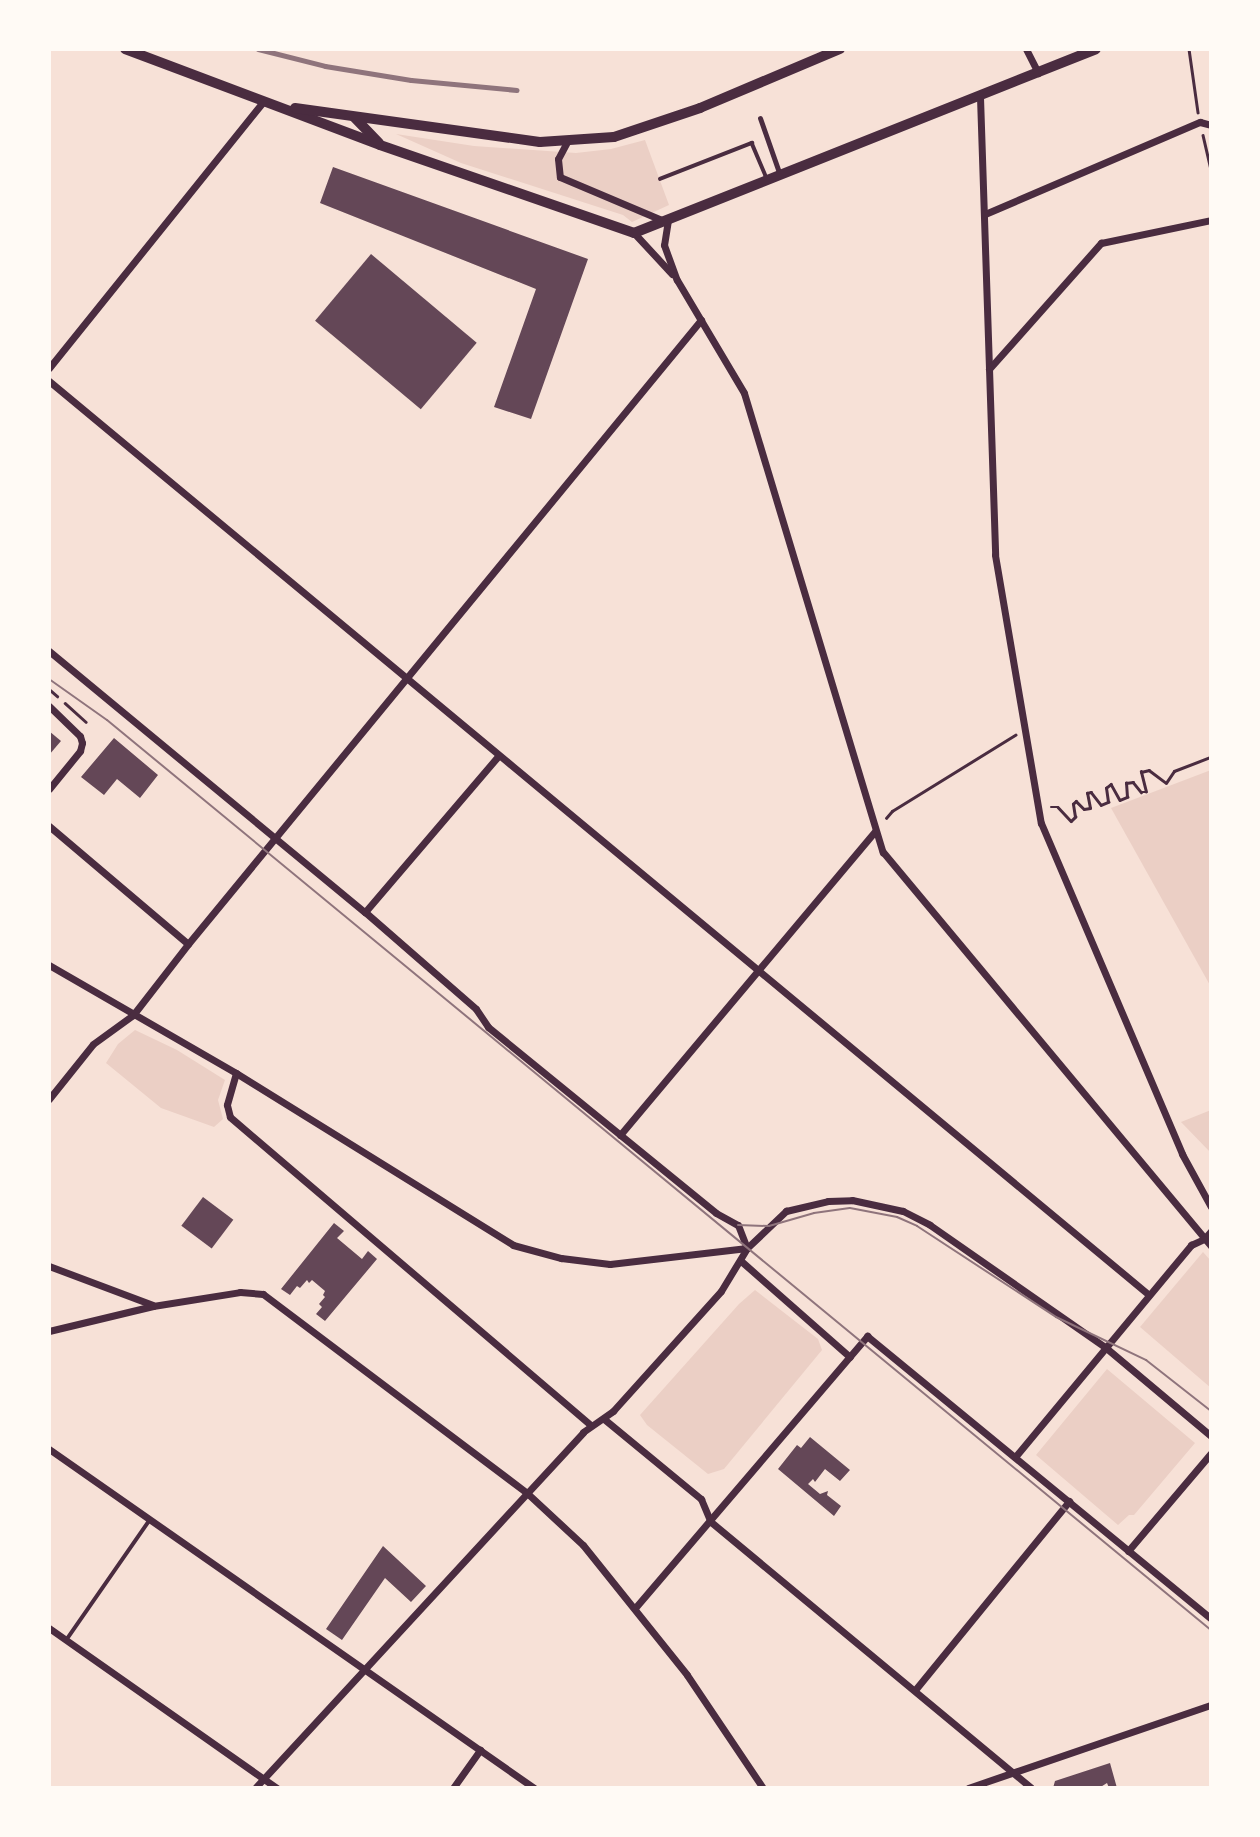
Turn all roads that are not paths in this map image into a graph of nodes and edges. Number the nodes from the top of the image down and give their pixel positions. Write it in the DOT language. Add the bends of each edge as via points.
graph roads {
  1 [pos="125,49"];
  2 [pos="840,49"];
  3 [pos="1026,49"];
  4 [pos="1096,49"];
  5 [pos="1038,73"];
  6 [pos="980,97"];
  7 [pos="270,103"];
  8 [pos="354,117"];
  9 [pos="760,118"];
  10 [pos="1211,125"];
  11 [pos="568,140"];
  12 [pos="380,145"];
  13 [pos="780,175"];
  14 [pos="660,179"];
  15 [pos="767,180"];
  16 [pos="985,214"];
  17 [pos="666,220"];
  18 [pos="1211,222"];
  19 [pos="634,233"];
  20 [pos="677,280"];
  21 [pos="701,320"];
  22 [pos="49,368"];
  23 [pos="989,370"];
  24 [pos="49,380"];
  25 [pos="49,651"];
  26 [pos="407,678"];
  27 [pos="49,706"];
  28 [pos="499,755"];
  29 [pos="49,789"];
  30 [pos="49,826"];
  31 [pos="875,831"];
  32 [pos="276,836"];
  33 [pos="365,912"];
  34 [pos="188,943"];
  35 [pos="49,965"];
  36 [pos="758,971"];
  37 [pos="133,1015"];
  38 [pos="236,1073"];
  39 [pos="49,1099"];
  40 [pos="620,1135"];
  41 [pos="1210,1203"];
  42 [pos="1211,1231"];
  43 [pos="1204,1239"];
  44 [pos="1211,1246"];
  45 [pos="747,1248"];
  46 [pos="741,1261"];
  47 [pos="49,1266"];
  48 [pos="1149,1295"];
  49 [pos="153,1306"];
  50 [pos="49,1331"];
  51 [pos="1105,1348"];
  52 [pos="850,1357"];
  53 [pos="604,1419"];
  54 [pos="590,1425"];
  55 [pos="1211,1436"];
  56 [pos="49,1449"];
  57 [pos="1211,1452"];
  58 [pos="1015,1457"];
  59 [pos="527,1493"];
  60 [pos="1069,1501"];
  61 [pos="150,1520"];
  62 [pos="711,1522"];
  63 [pos="1128,1551"];
  64 [pos="635,1608"];
  65 [pos="1211,1619"];
  66 [pos="49,1628"];
  67 [pos="66,1640"];
  68 [pos="363,1669"];
  69 [pos="915,1690"];
  70 [pos="1211,1705"];
  71 [pos="480,1750"];
  72 [pos="1013,1773"];
  73 [pos="264,1779"];
  74 [pos="255,1788"];
  75 [pos="277,1788"];
  76 [pos="453,1788"];
  77 [pos="534,1788"];
  78 [pos="763,1788"];
  79 [pos="968,1788"];
  80 [pos="1031,1788"];
  1 -- 7 [label="main road"];
  2 -- 11 [label="main road" via="700,108 614,137"];
  3 -- 5 [label="street"];
  4 -- 5 [label="main road"];
  5 -- 6 [label="main road"];
  6 -- 13 [label="main road"];
  6 -- 16 [label="street"];
  7 -- 8 [label="main road"];
  7 -- 12 [label="main road"];
  7 -- 22 [label="street"];
  8 -- 11 [label="main road" via="540,142"];
  8 -- 12 [label="main road"];
  9 -- 13 [label="street"];
  10 -- 16 [label="street" via="1200,122"];
  11 -- 17 [label="street" via="558,159 560,177"];
  12 -- 19 [label="main road"];
  13 -- 15 [label="main road"];
  14 -- 15 [label="lane" via="752,143"];
  15 -- 17 [label="main road"];
  16 -- 23 [label="street"];
  17 -- 19 [label="main road"];
  17 -- 20 [label="street" via="664,245"];
  18 -- 23 [label="street" via="1101,243"];
  19 -- 20 [label="street"];
  20 -- 21 [label="street"];
  21 -- 26 [label="street"];
  21 -- 31 [label="street" via="744,393"];
  23 -- 41 [label="street" via="995,555 1041,823 1182,1154"];
  24 -- 26 [label="street"];
  25 -- 32 [label="street"];
  26 -- 28 [label="street"];
  26 -- 32 [label="street"];
  27 -- 29 [label="street" via="80,736 80,751"];
  28 -- 33 [label="street"];
  28 -- 36 [label="street"];
  30 -- 34 [label="street"];
  31 -- 36 [label="street"];
  31 -- 43 [label="street" via="883,852"];
  32 -- 33 [label="street"];
  32 -- 34 [label="street"];
  33 -- 40 [label="street" via="476,1009 488,1027"];
  34 -- 37 [label="street"];
  35 -- 37 [label="street"];
  36 -- 40 [label="street"];
  36 -- 48 [label="street"];
  37 -- 38 [label="street"];
  37 -- 39 [label="street" via="93,1044"];
  38 -- 45 [label="street" via="513,1245 561,1258 610,1264"];
  38 -- 54 [label="street" via="227,1105 230,1117"];
  40 -- 45 [label="street" via="738,1226"];
  42 -- 43 [label="street"];
  43 -- 44 [label="street"];
  43 -- 48 [label="street" via="1192,1244"];
  45 -- 46 [label="street"];
  45 -- 51 [label="street" via="786,1211 803,1206 852,1200 894,1208 930,1225"];
  46 -- 52 [label="street"];
  46 -- 53 [label="street" via="721,1291"];
  47 -- 49 [label="street"];
  48 -- 51 [label="street"];
  49 -- 50 [label="street"];
  49 -- 59 [label="street" via="240,1292 263,1294"];
  51 -- 55 [label="street"];
  51 -- 58 [label="street"];
  52 -- 58 [label="street" via="867,1336"];
  52 -- 62 [label="street"];
  53 -- 54 [label="street"];
  53 -- 62 [label="street" via="701,1499"];
  54 -- 59 [label="street"];
  56 -- 61 [label="street"];
  57 -- 63 [label="street"];
  58 -- 60 [label="street"];
  59 -- 64 [label="street" via="583,1545"];
  59 -- 68 [label="street"];
  60 -- 63 [label="street"];
  60 -- 69 [label="street"];
  61 -- 67 [label="lane"];
  61 -- 68 [label="street"];
  62 -- 64 [label="street"];
  62 -- 69 [label="street"];
  63 -- 65 [label="street"];
  64 -- 78 [label="street" via="687,1675"];
  66 -- 67 [label="street"];
  67 -- 73 [label="street"];
  68 -- 71 [label="street"];
  68 -- 73 [label="street"];
  69 -- 72 [label="street"];
  70 -- 72 [label="street"];
  71 -- 76 [label="street"];
  71 -- 77 [label="street"];
  72 -- 79 [label="street"];
  72 -- 80 [label="street"];
  73 -- 74 [label="street"];
  73 -- 75 [label="street"];
}
